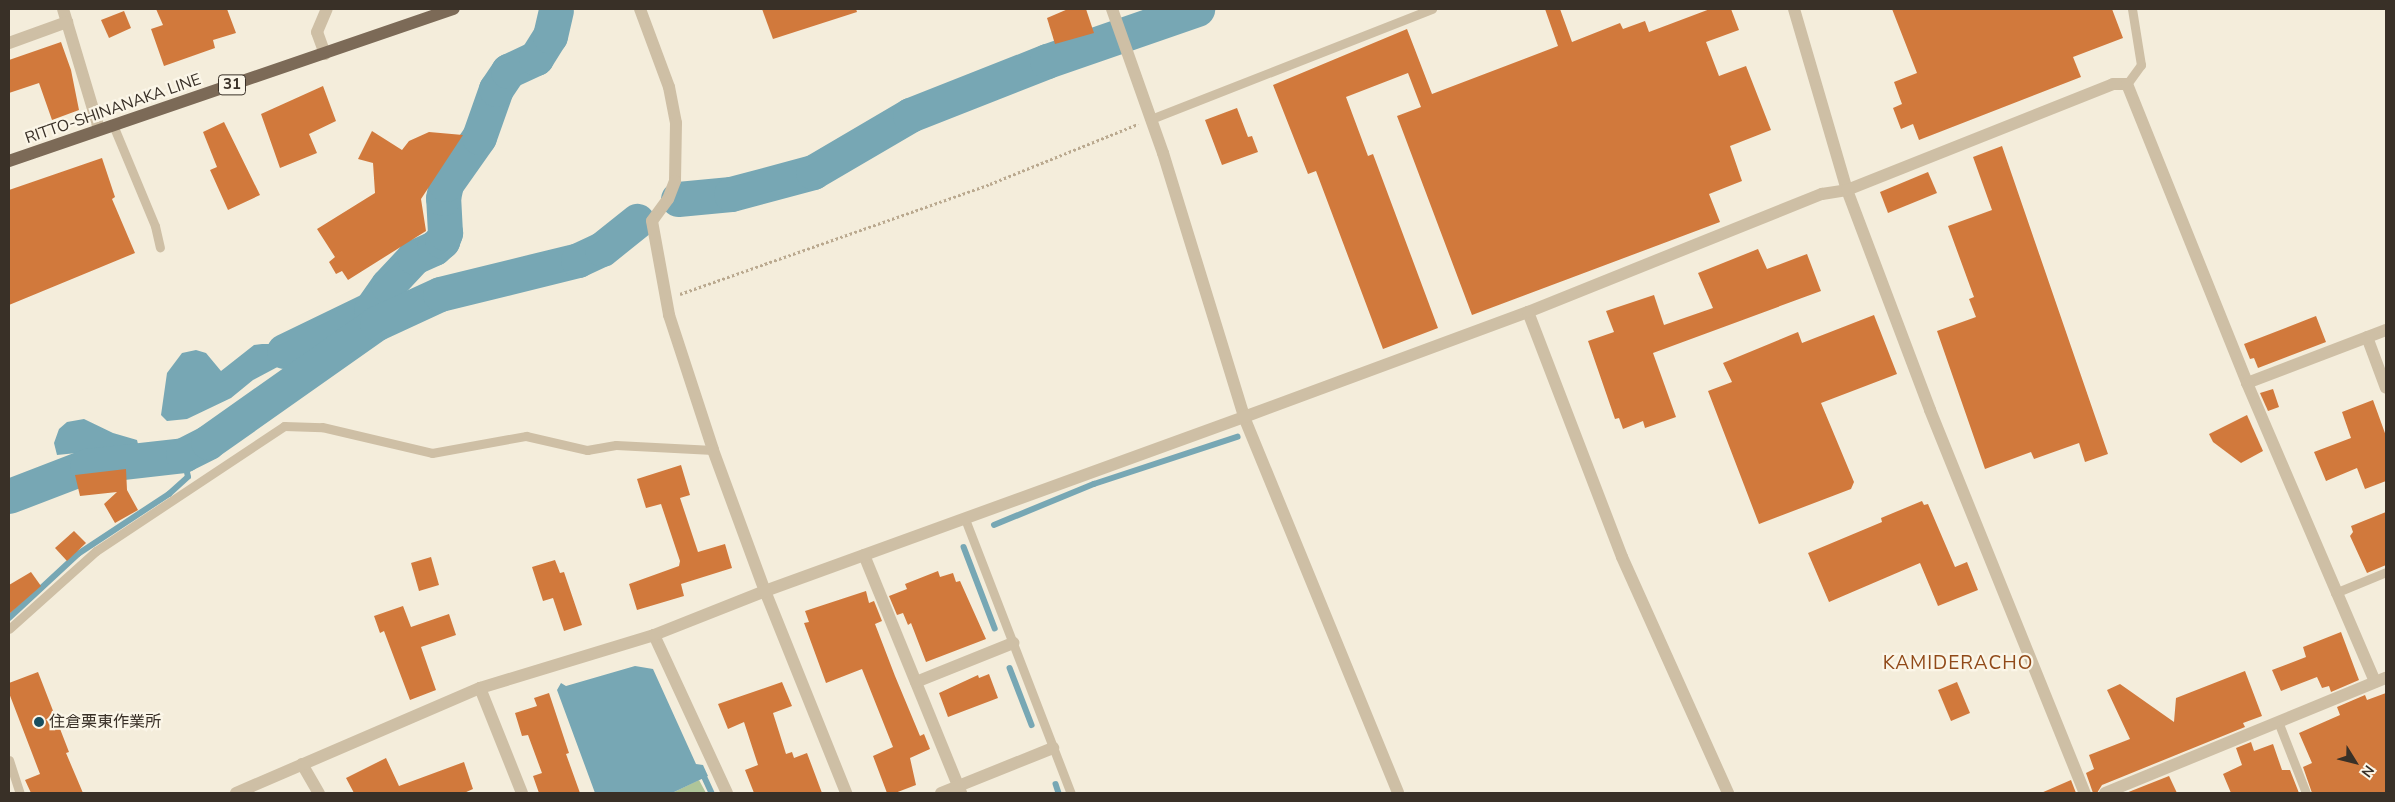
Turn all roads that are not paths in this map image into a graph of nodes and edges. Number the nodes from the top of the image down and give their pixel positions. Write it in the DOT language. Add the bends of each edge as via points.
graph roads {
  1 [pos="63,9"];
  2 [pos="327,9"];
  3 [pos="454,9"];
  4 [pos="640,9"];
  5 [pos="1112,9"];
  6 [pos="1432,9"];
  7 [pos="1794,9"];
  8 [pos="2132,9"];
  9 [pos="67,22"];
  10 [pos="9,43"];
  11 [pos="325,54"];
  12 [pos="2127,84"];
  13 [pos="1151,119"];
  14 [pos="113,125"];
  15 [pos="99,129"];
  16 [pos="9,162"];
  17 [pos="1847,190"];
  18 [pos="160,247"];
  19 [pos="1528,312"];
  20 [pos="2386,330"];
  21 [pos="2367,337"];
  22 [pos="2247,383"];
  23 [pos="2386,388"];
  24 [pos="1244,417"];
  25 [pos="713,450"];
  26 [pos="965,519"];
  27 [pos="864,555"];
  28 [pos="2386,572"];
  29 [pos="764,591"];
  30 [pos="2335,593"];
  31 [pos="9,628"];
  32 [pos="654,635"];
  33 [pos="1013,643"];
  34 [pos="2381,680"];
  35 [pos="916,682"];
  36 [pos="480,688"];
  37 [pos="2278,724"];
  38 [pos="1053,748"];
  39 [pos="9,760"];
  40 [pos="302,764"];
  41 [pos="960,790"];
  42 [pos="20,793"];
  43 [pos="236,793"];
  44 [pos="319,793"];
  45 [pos="522,793"];
  46 [pos="727,793"];
  47 [pos="846,793"];
  48 [pos="941,793"];
  49 [pos="1071,793"];
  50 [pos="1398,793"];
  51 [pos="1728,793"];
  52 [pos="2085,793"];
  53 [pos="2105,793"];
  54 [pos="2306,793"];
  1 -- 9 [label="street"];
  2 -- 11 [label="street" via="317,32"];
  3 -- 11 [label="main road, RITTO-SHINANAKA LINE / 31"];
  4 -- 25 [label="street" via="669,87 676,123 675,182 668,199 652,221 665,299"];
  5 -- 13 [label="street"];
  6 -- 13 [label="lane"];
  7 -- 17 [label="street"];
  8 -- 12 [label="lane" via="2141,65"];
  9 -- 10 [label="street"];
  9 -- 15 [label="street"];
  11 -- 14 [label="main road, RITTO-SHINANAKA LINE / 31"];
  12 -- 17 [label="street" via="2113,84"];
  12 -- 22 [label="street"];
  13 -- 24 [label="street"];
  14 -- 15 [label="main road, RITTO-SHINANAKA LINE / 31"];
  14 -- 18 [label="lane" via="155,226"];
  15 -- 16 [label="main road, RITTO-SHINANAKA LINE / 31"];
  17 -- 19 [label="street" via="1822,194"];
  17 -- 52 [label="street" via="1930,410"];
  19 -- 24 [label="street"];
  19 -- 51 [label="street" via="1622,557"];
  20 -- 21 [label="street"];
  21 -- 22 [label="street"];
  21 -- 23 [label="street"];
  22 -- 30 [label="street"];
  24 -- 26 [label="street"];
  24 -- 50 [label="street"];
  25 -- 29 [label="street"];
  25 -- 31 [label="lane" via="616,445 587,450 526,436 432,453 322,428 284,426 96,551"];
  26 -- 27 [label="street"];
  26 -- 33 [label="lane"];
  27 -- 29 [label="street"];
  27 -- 35 [label="street"];
  28 -- 30 [label="lane"];
  29 -- 32 [label="street"];
  29 -- 47 [label="street"];
  30 -- 34 [label="street"];
  32 -- 36 [label="street"];
  32 -- 46 [label="street"];
  33 -- 35 [label="street"];
  33 -- 38 [label="lane"];
  34 -- 37 [label="street"];
  35 -- 41 [label="street"];
  36 -- 40 [label="street"];
  36 -- 45 [label="street"];
  37 -- 53 [label="street"];
  37 -- 54 [label="lane"];
  38 -- 41 [label="street"];
  38 -- 49 [label="lane"];
  39 -- 42 [label="lane"];
  40 -- 43 [label="street"];
  40 -- 44 [label="street"];
  41 -- 48 [label="street"];
}
